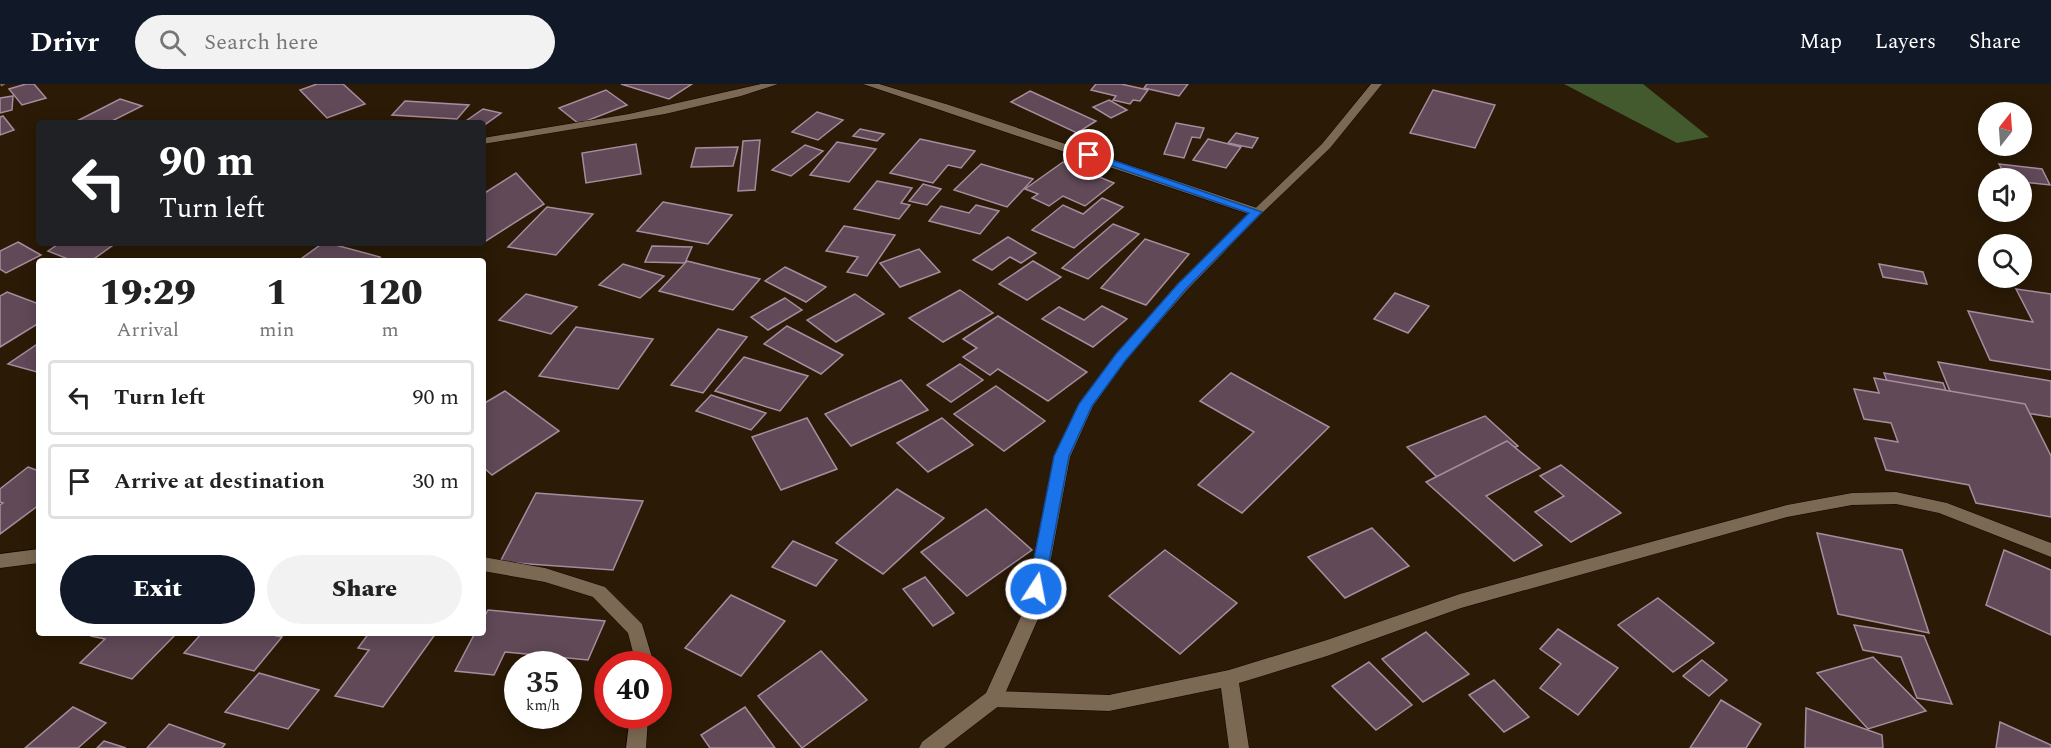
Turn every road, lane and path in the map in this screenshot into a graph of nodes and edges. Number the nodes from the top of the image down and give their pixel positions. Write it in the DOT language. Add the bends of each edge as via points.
graph roads {
  1 [pos="773,84"];
  2 [pos="868,84"];
  3 [pos="1377,84"];
  4 [pos="486,141"];
  5 [pos="1256,212"];
  6 [pos="2051,550"];
  7 [pos="36,556"];
  8 [pos="0,561"];
  9 [pos="486,565"];
  10 [pos="642,651"];
  11 [pos="1229,678"];
  12 [pos="993,699"];
  13 [pos="638,729"];
  14 [pos="636,748"];
  15 [pos="928,748"];
  16 [pos="1239,748"];
  1 -- 4 [label="street" via="639,117"];
  2 -- 5 [label="street"];
  3 -- 5 [label="street" via="1326,146"];
  5 -- 12 [label="street" via="1182,287 1086,404 1062,456 1032,612"];
  6 -- 11 [label="street" via="1941,507 1896,498 1852,498 1787,511 1460,601"];
  7 -- 8 [label="street"];
  9 -- 10 [label="street" via="599,592 636,629"];
  11 -- 12 [label="street" via="1109,704"];
  11 -- 16 [label="street"];
  12 -- 15 [label="street"];
  13 -- 14 [label="street"];
}
